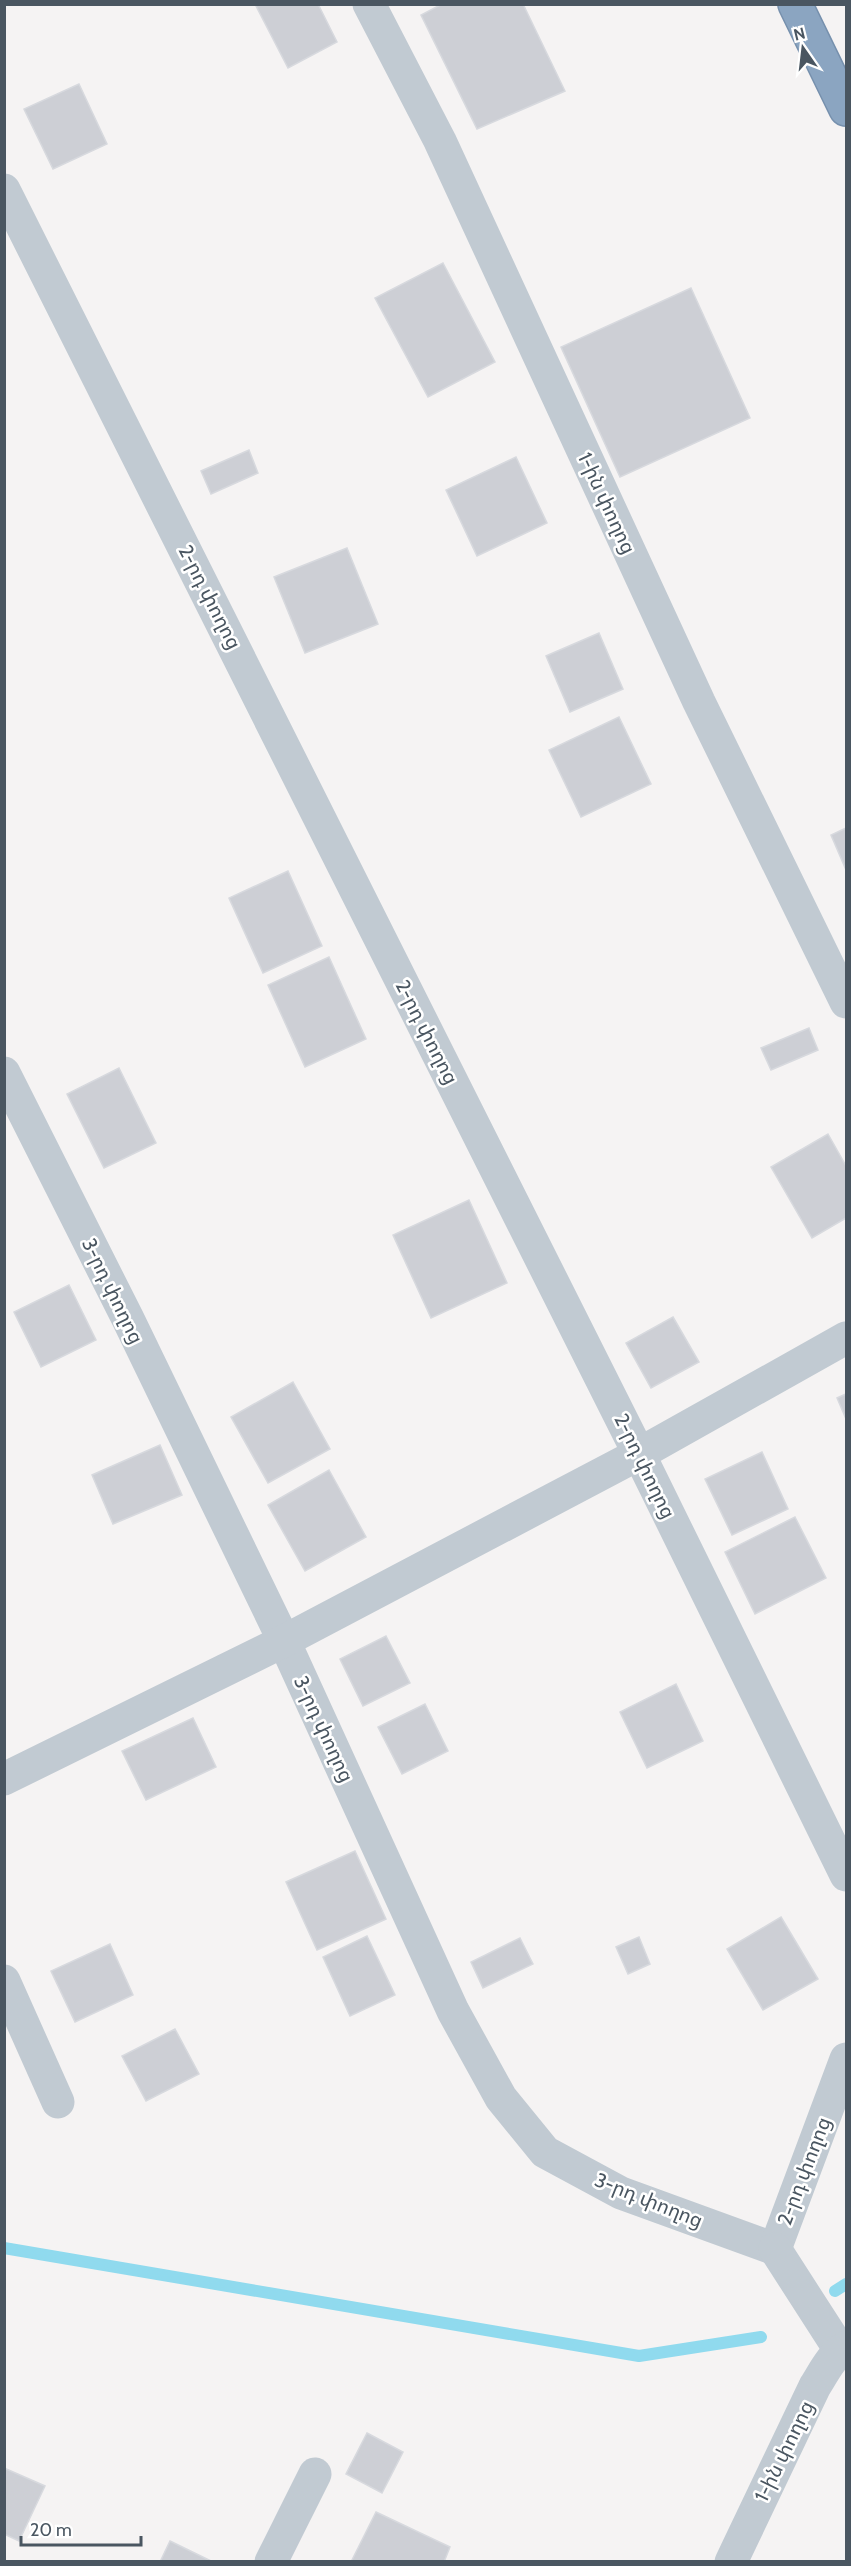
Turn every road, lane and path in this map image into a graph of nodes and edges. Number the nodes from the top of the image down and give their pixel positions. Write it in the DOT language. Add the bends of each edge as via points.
graph roads {
  1 [pos="369,4"];
  2 [pos="795,4"];
  3 [pos="846,109"];
  4 [pos="4,190"];
  5 [pos="846,1002"];
  6 [pos="4,1073"];
  7 [pos="846,1338"];
  8 [pos="639,1454"];
  9 [pos="284,1641"];
  10 [pos="4,1779"];
  11 [pos="846,1875"];
  12 [pos="4,1981"];
  13 [pos="846,2059"];
  14 [pos="58,2102"];
  15 [pos="775,2249"];
  16 [pos="843,2348"];
  17 [pos="315,2475"];
  18 [pos="271,2562"];
  19 [pos="731,2562"];
  1 -- 5 [label="street, 1-ին փողոց" via="440,141 699,702"];
  2 -- 3 [label="highway"];
  4 -- 8 [label="street, 2-րդ փողոց"];
  6 -- 9 [label="street, 3-րդ փողոց"];
  7 -- 8 [label="street"];
  8 -- 9 [label="street"];
  8 -- 11 [label="street, 2-րդ փողոց"];
  9 -- 10 [label="street"];
  9 -- 15 [label="street, 3-րդ փողոց" via="453,2011 501,2098 545,2152 621,2193"];
  12 -- 14 [label="street"];
  13 -- 15 [label="street, 2-րդ փողոց"];
  15 -- 16 [label="street"];
  16 -- 19 [label="street, 1-ին փողոց" via="815,2386"];
  17 -- 18 [label="street"];
}
